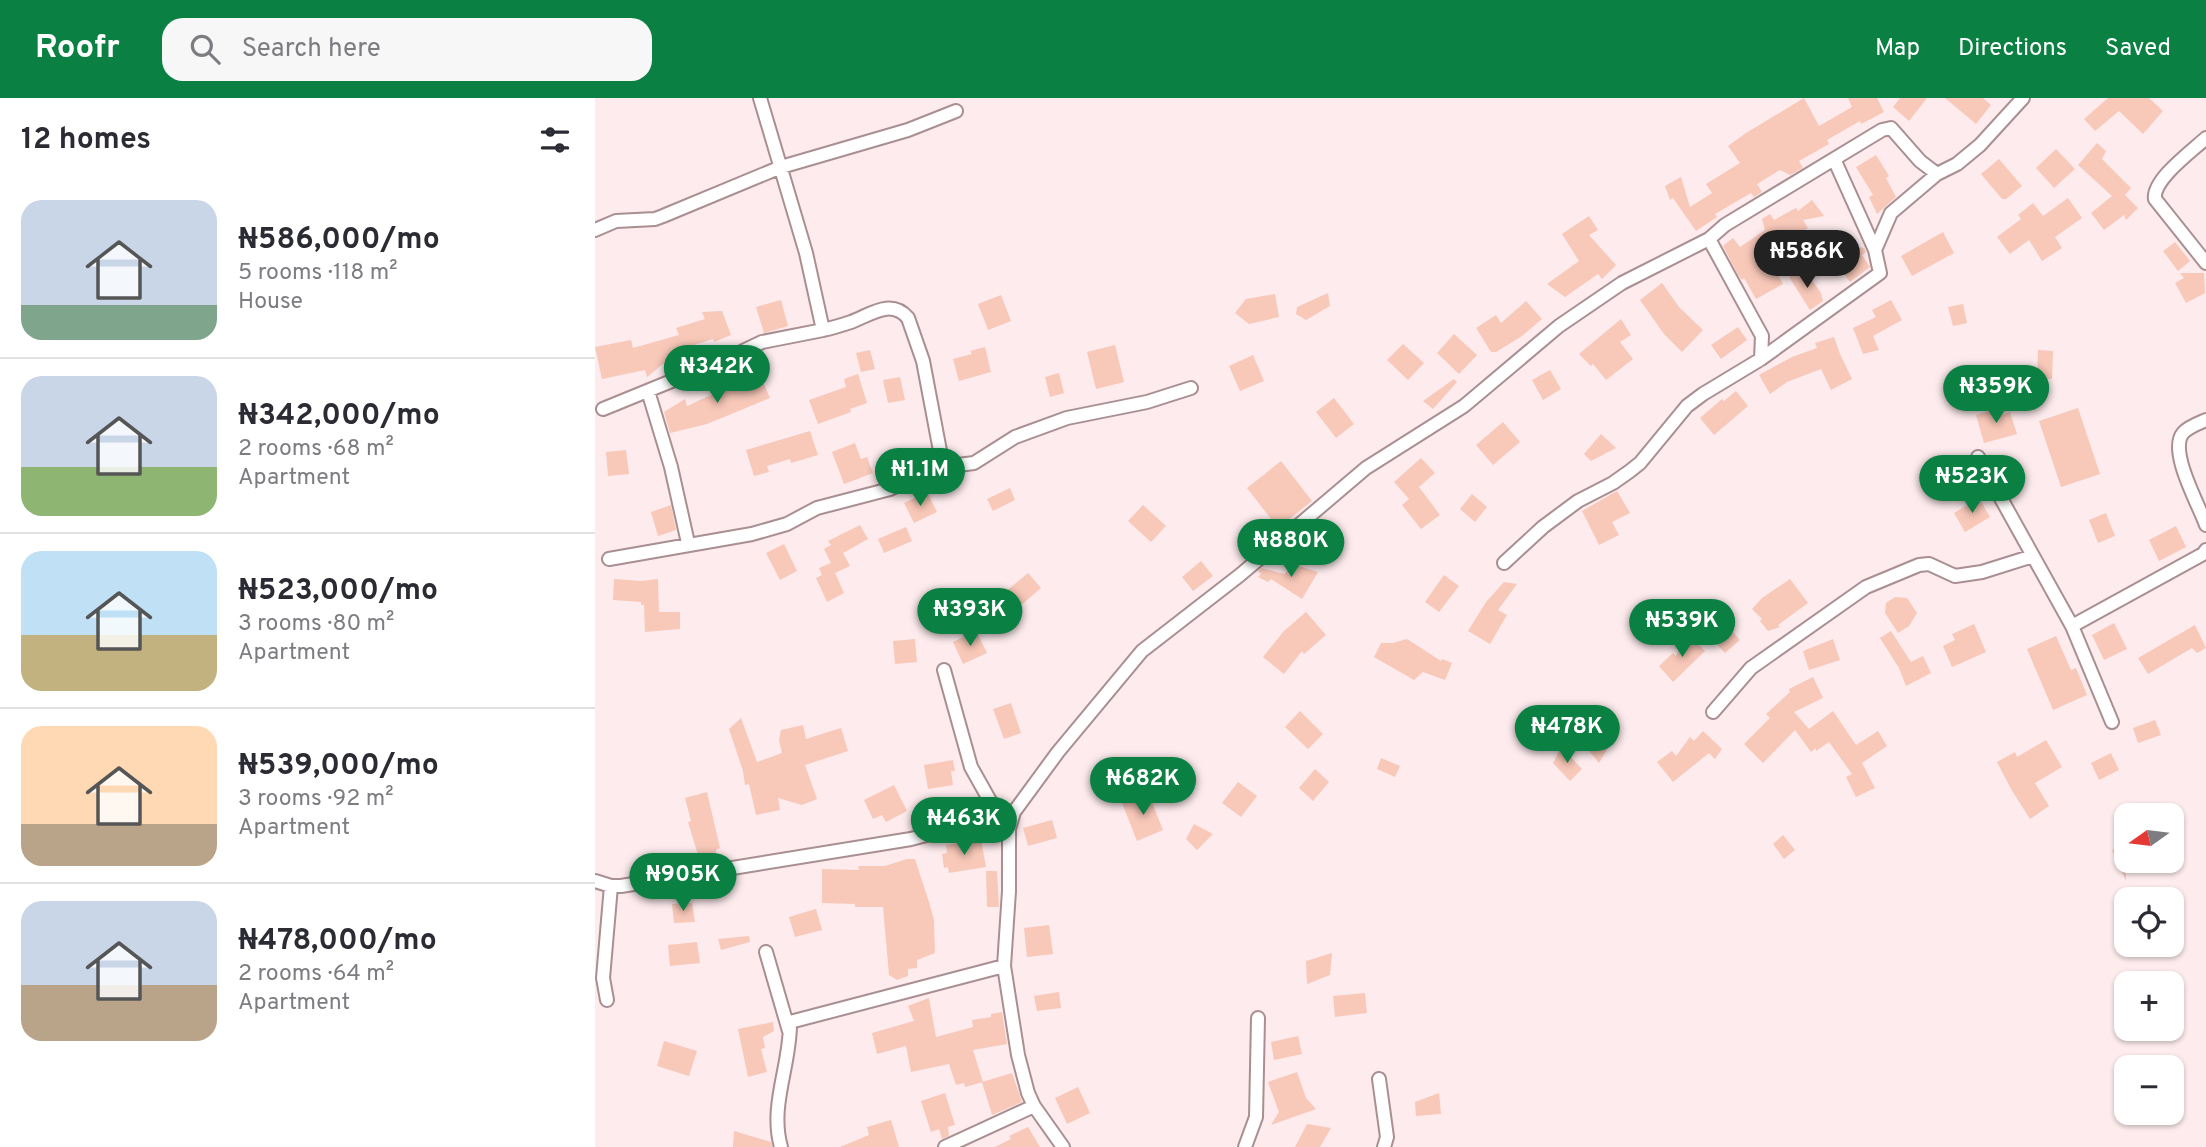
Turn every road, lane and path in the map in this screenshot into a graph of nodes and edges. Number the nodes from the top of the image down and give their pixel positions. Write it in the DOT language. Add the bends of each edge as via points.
graph roads {
  1 [pos="760,98"];
  2 [pos="2023,98"];
  3 [pos="956,111"];
  4 [pos="2206,138"];
  5 [pos="1834,159"];
  6 [pos="781,167"];
  7 [pos="1937,174"];
  8 [pos="595,230"];
  9 [pos="1709,239"];
  10 [pos="1875,250"];
  11 [pos="2206,263"];
  12 [pos="823,330"];
  13 [pos="1761,359"];
  14 [pos="1191,388"];
  15 [pos="648,391"];
  16 [pos="603,409"];
  17 [pos="2206,419"];
  18 [pos="1978,457"];
  19 [pos="944,462"];
  20 [pos="2206,525"];
  21 [pos="688,543"];
  22 [pos="2206,550"];
  23 [pos="2033,556"];
  24 [pos="609,559"];
  25 [pos="1504,562"];
  26 [pos="2072,626"];
  27 [pos="944,670"];
  28 [pos="1713,712"];
  29 [pos="2112,722"];
  30 [pos="1014,812"];
  31 [pos="601,885"];
  32 [pos="766,952"];
  33 [pos="1003,966"];
  34 [pos="607,1000"];
  35 [pos="1258,1018"];
  36 [pos="790,1038"];
  37 [pos="1379,1079"];
  38 [pos="1034,1106"];
  39 [pos="781,1147"];
  40 [pos="945,1147"];
  41 [pos="1063,1147"];
  42 [pos="1245,1147"];
  43 [pos="1384,1147"];
  1 -- 6 [label="street"];
  2 -- 7 [label="street" via="1980,145"];
  3 -- 6 [label="street"];
  4 -- 11 [label="street" via="2153,194"];
  5 -- 7 [label="street" via="1891,128 1920,162"];
  5 -- 9 [label="street"];
  5 -- 10 [label="street"];
  6 -- 8 [label="street" via="655,219 616,221"];
  6 -- 12 [label="street" via="813,277"];
  7 -- 10 [label="street" via="1891,213"];
  9 -- 13 [label="street" via="1762,337"];
  9 -- 30 [label="street" via="1622,283 1559,326 1464,406 1366,468 1142,651"];
  10 -- 13 [label="street" via="1880,273 1875,278"];
  12 -- 15 [label="street" via="752,346"];
  12 -- 19 [label="street" via="883,308 897,309 908,318 923,361"];
  13 -- 25 [label="street" via="1687,406 1640,463 1578,501"];
  14 -- 19 [label="street" via="1067,418 1015,438 974,463 956,467"];
  15 -- 16 [label="street"];
  15 -- 21 [label="street"];
  17 -- 20 [label="street" via="2184,431 2178,440 2178,454"];
  18 -- 23 [label="street"];
  19 -- 21 [label="street" via="890,489 817,508 787,524"];
  21 -- 24 [label="street"];
  22 -- 26 [label="street"];
  23 -- 26 [label="street"];
  23 -- 28 [label="street" via="1955,576 1929,564 1919,565 1866,587 1751,668"];
  26 -- 29 [label="street"];
  27 -- 30 [label="street" via="971,767 994,808"];
  30 -- 31 [label="street" via="911,839"];
  30 -- 33 [label="street" via="1009,829"];
  31 -- 34 [label="street"];
  32 -- 36 [label="street"];
  33 -- 36 [label="street" via="790,1022"];
  33 -- 38 [label="street" via="1018,1055"];
  35 -- 42 [label="street" via="1256,1117"];
  36 -- 39 [label="street" via="777,1115"];
  37 -- 43 [label="street" via="1387,1137"];
  38 -- 40 [label="street"];
  38 -- 41 [label="street"];
}
